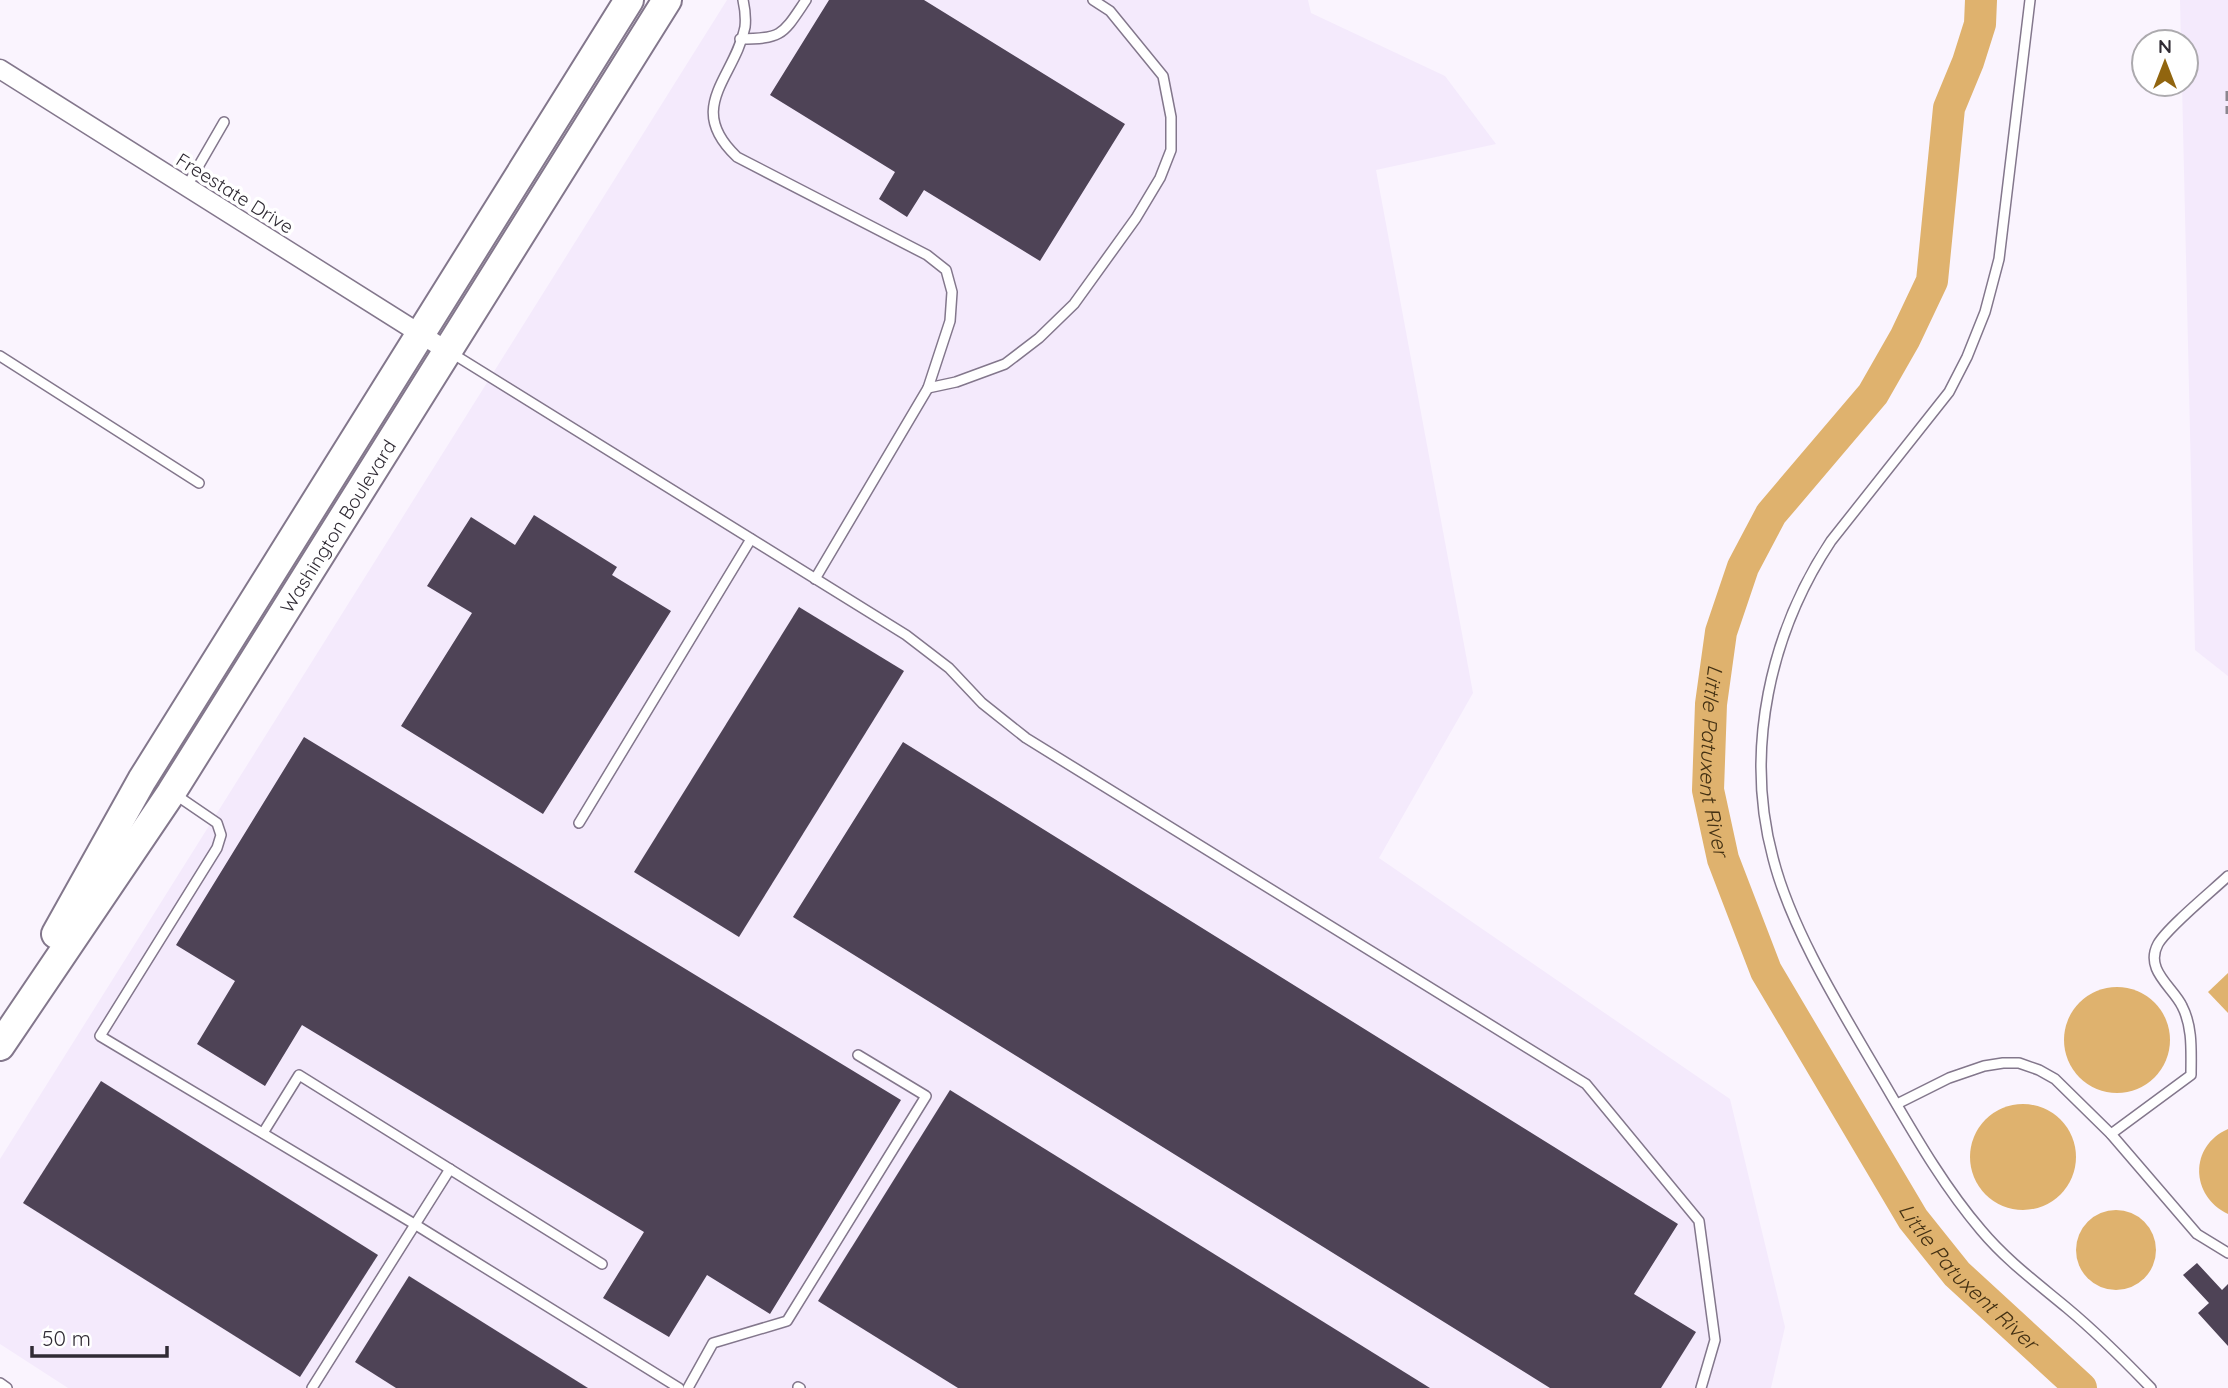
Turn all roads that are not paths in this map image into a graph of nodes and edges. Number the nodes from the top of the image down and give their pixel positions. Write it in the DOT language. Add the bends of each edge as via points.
graph roads {
  1 [pos="629,0"];
  2 [pos="667,0"];
  3 [pos="743,0"];
  4 [pos="806,0"];
  5 [pos="1093,0"];
  6 [pos="2030,0"];
  7 [pos="740,39"];
  8 [pos="0,69"];
  9 [pos="224,122"];
  10 [pos="187,186"];
  11 [pos="420,335"];
  12 [pos="449,352"];
  13 [pos="0,356"];
  14 [pos="928,388"];
  15 [pos="199,483"];
  16 [pos="751,539"];
  17 [pos="815,579"];
  18 [pos="171,793"];
  19 [pos="579,823"];
  20 [pos="2228,876"];
  21 [pos="0,1034"];
  22 [pos="0,1046"];
  23 [pos="859,1055"];
  24 [pos="1897,1104"];
  25 [pos="263,1133"];
  26 [pos="2111,1134"];
  27 [pos="450,1169"];
  28 [pos="416,1225"];
  29 [pos="2228,1254"];
  30 [pos="602,1264"];
  31 [pos="0,1383"];
  32 [pos="7,1388"];
  33 [pos="312,1388"];
  34 [pos="679,1388"];
  35 [pos="688,1388"];
  36 [pos="1701,1388"];
  37 [pos="2151,1388"];
  1 -- 11 [label="main road, Washington Boulevard"];
  2 -- 12 [label="main road, Washington Boulevard"];
  3 -- 7 [label="lane" via="746,13"];
  4 -- 7 [label="lane" via="776,37"];
  5 -- 14 [label="lane" via="1110,11 1163,76 1171,117 1171,150 1160,178 1074,304 1039,338 1005,364"];
  6 -- 24 [label="lane" via="1999,259 1985,312 1949,392 1860,501 1814,566 1782,636 1765,717 1761,766 1772,858 1818,966"];
  7 -- 14 [label="lane" via="713,105 714,125 723,144 737,157 927,255 946,270 952,292 950,321"];
  8 -- 10 [label="street, Freestate Drive"];
  9 -- 10 [label="lane"];
  10 -- 11 [label="street, Freestate Drive"];
  11 -- 12 [label="street, Freestate Drive"];
  11 -- 21 [label="main road, Washington Boulevard" via="142,780"];
  12 -- 16 [label="lane"];
  12 -- 18 [label="main road, Washington Boulevard"];
  13 -- 15 [label="lane"];
  14 -- 17 [label="lane"];
  16 -- 17 [label="lane"];
  16 -- 19 [label="lane"];
  17 -- 36 [label="lane" via="906,635 1026,738 1587,1084 1699,1221 1715,1340"];
  18 -- 22 [label="main road, Washington Boulevard"];
  18 -- 25 [label="lane" via="217,822 221,835 100,1036"];
  20 -- 26 [label="lane" via="2157,945 2155,964 2164,984 2182,1004 2191,1034 2191,1075"];
  23 -- 35 [label="lane" via="926,1096 787,1321 713,1343"];
  24 -- 26 [label="lane" via="1949,1078 2003,1062 2019,1063 2055,1079"];
  24 -- 37 [label="lane" via="1981,1231 2107,1342"];
  25 -- 27 [label="lane" via="299,1075"];
  25 -- 28 [label="lane"];
  26 -- 29 [label="lane" via="2197,1234"];
  27 -- 28 [label="lane"];
  27 -- 30 [label="lane"];
  28 -- 33 [label="lane"];
  28 -- 34 [label="lane"];
  31 -- 32 [label="lane"];
}
